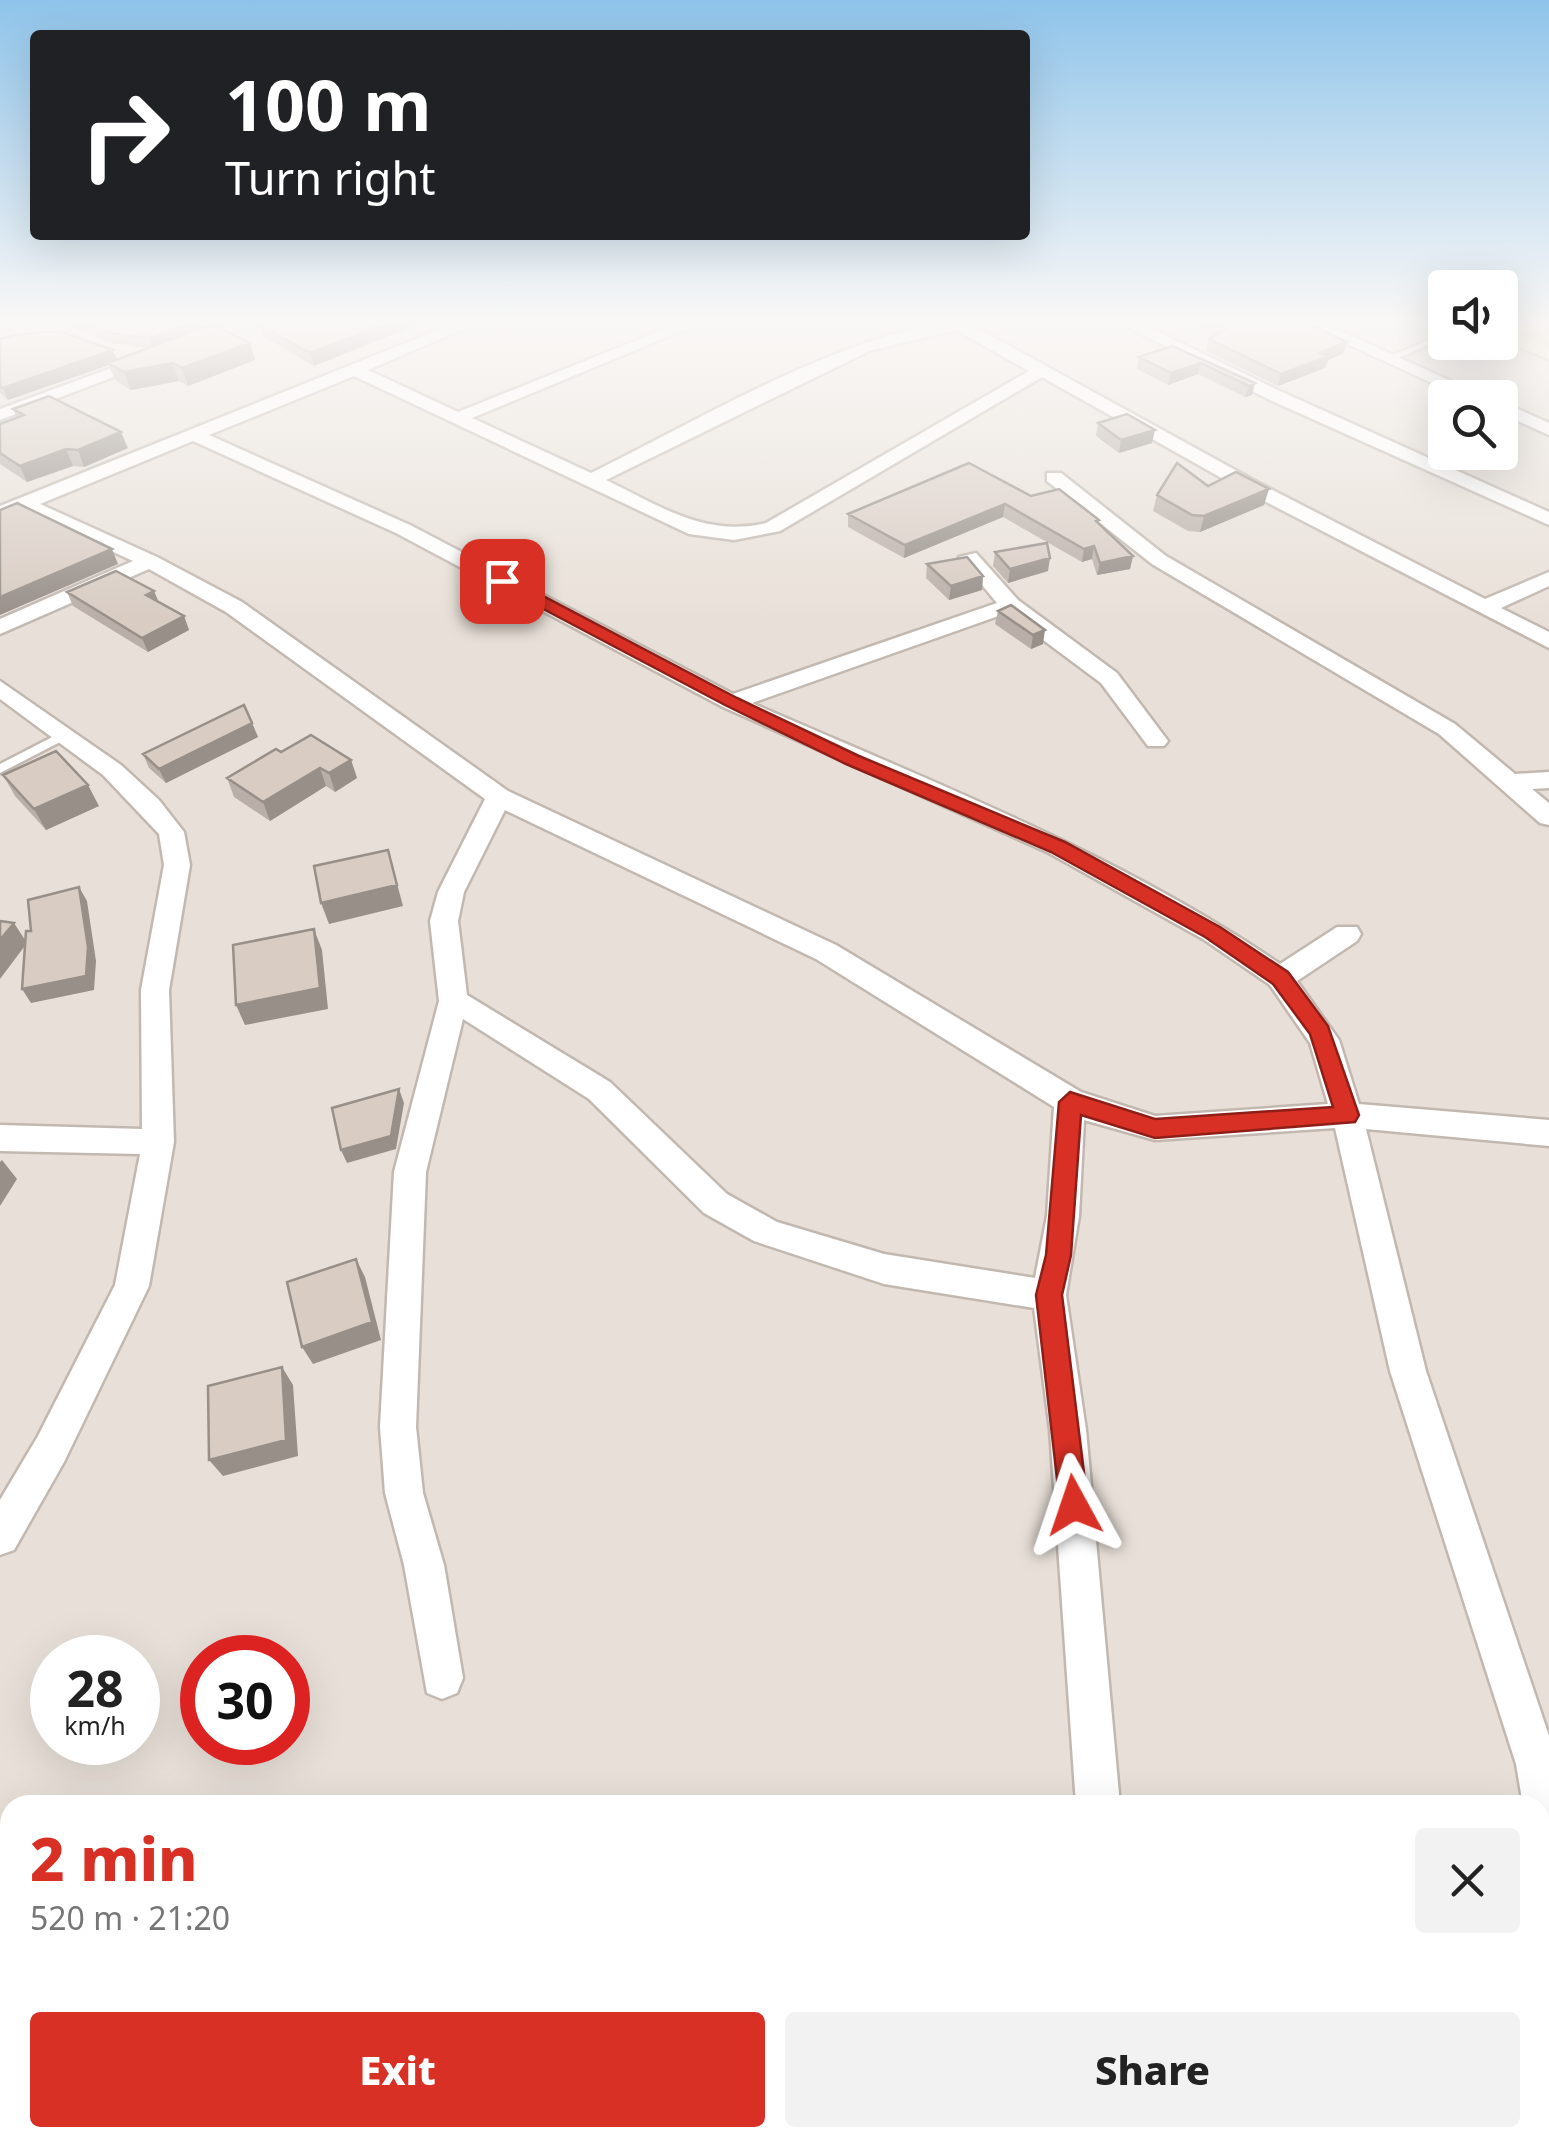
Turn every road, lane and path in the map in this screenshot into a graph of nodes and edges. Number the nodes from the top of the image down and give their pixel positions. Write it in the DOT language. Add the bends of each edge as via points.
graph roads {
  1 [pos="221,420"];
  2 [pos="465,420"];
  3 [pos="712,420"];
  4 [pos="957,420"];
  5 [pos="1131,420"];
  6 [pos="1330,420"];
  7 [pos="190,432"];
  8 [pos="1054,476"];
  9 [pos="590,480"];
  10 [pos="12,508"];
  11 [pos="1549,519"];
  12 [pos="969,557"];
  13 [pos="150,561"];
  14 [pos="1549,578"];
  15 [pos="1010,605"];
  16 [pos="1486,606"];
  17 [pos="0,627"];
  18 [pos="1549,641"];
  19 [pos="0,688"];
  20 [pos="731,702"];
  21 [pos="64,734"];
  22 [pos="1156,741"];
  23 [pos="0,769"];
  24 [pos="1549,780"];
  25 [pos="1509,782"];
  26 [pos="499,797"];
  27 [pos="1549,816"];
  28 [pos="1347,934"];
  29 [pos="1280,978"];
  30 [pos="453,1001"];
  31 [pos="1070,1102"];
  32 [pos="1347,1115"];
  33 [pos="1549,1132"];
  34 [pos="0,1138"];
  35 [pos="158,1142"];
  36 [pos="1049,1295"];
  37 [pos="0,1536"];
  38 [pos="442,1678"];
  39 [pos="1543,1763"];
  40 [pos="1097,1795"];
  41 [pos="1546,1795"];
  1 -- 7 [label="street"];
  2 -- 9 [label="street"];
  3 -- 9 [label="street"];
  4 -- 9 [label="street" via="752,534 696,530"];
  5 -- 16 [label="street"];
  6 -- 11 [label="street"];
  7 -- 10 [label="street"];
  7 -- 20 [label="street" via="403,529"];
  8 -- 25 [label="street" via="1158,560 1447,729"];
  10 -- 13 [label="street"];
  12 -- 15 [label="street"];
  13 -- 17 [label="street"];
  13 -- 26 [label="street" via="234,607"];
  14 -- 16 [label="street"];
  15 -- 20 [label="street"];
  15 -- 22 [label="street" via="1109,678"];
  16 -- 18 [label="street"];
  19 -- 21 [label="street"];
  20 -- 29 [label="street" via="1058,847 1213,932"];
  21 -- 23 [label="lane"];
  21 -- 35 [label="street" via="112,770 171,832 177,865 154,990"];
  24 -- 25 [label="street"];
  25 -- 27 [label="street"];
  26 -- 30 [label="street" via="444,920"];
  26 -- 31 [label="street" via="826,952"];
  28 -- 29 [label="street"];
  29 -- 32 [label="street" via="1324,1040"];
  30 -- 36 [label="street" via="576,1075 640,1125 730,1213 855,1264"];
  30 -- 38 [label="street" via="410,1172 398,1427 404,1492"];
  31 -- 32 [label="street" via="1155,1128"];
  31 -- 36 [label="street"];
  32 -- 33 [label="street"];
  32 -- 39 [label="street" via="1408,1371"];
  34 -- 35 [label="street"];
  35 -- 37 [label="street" via="132,1286"];
  36 -- 40 [label="street" via="1068,1430"];
  39 -- 41 [label="street"];
}
